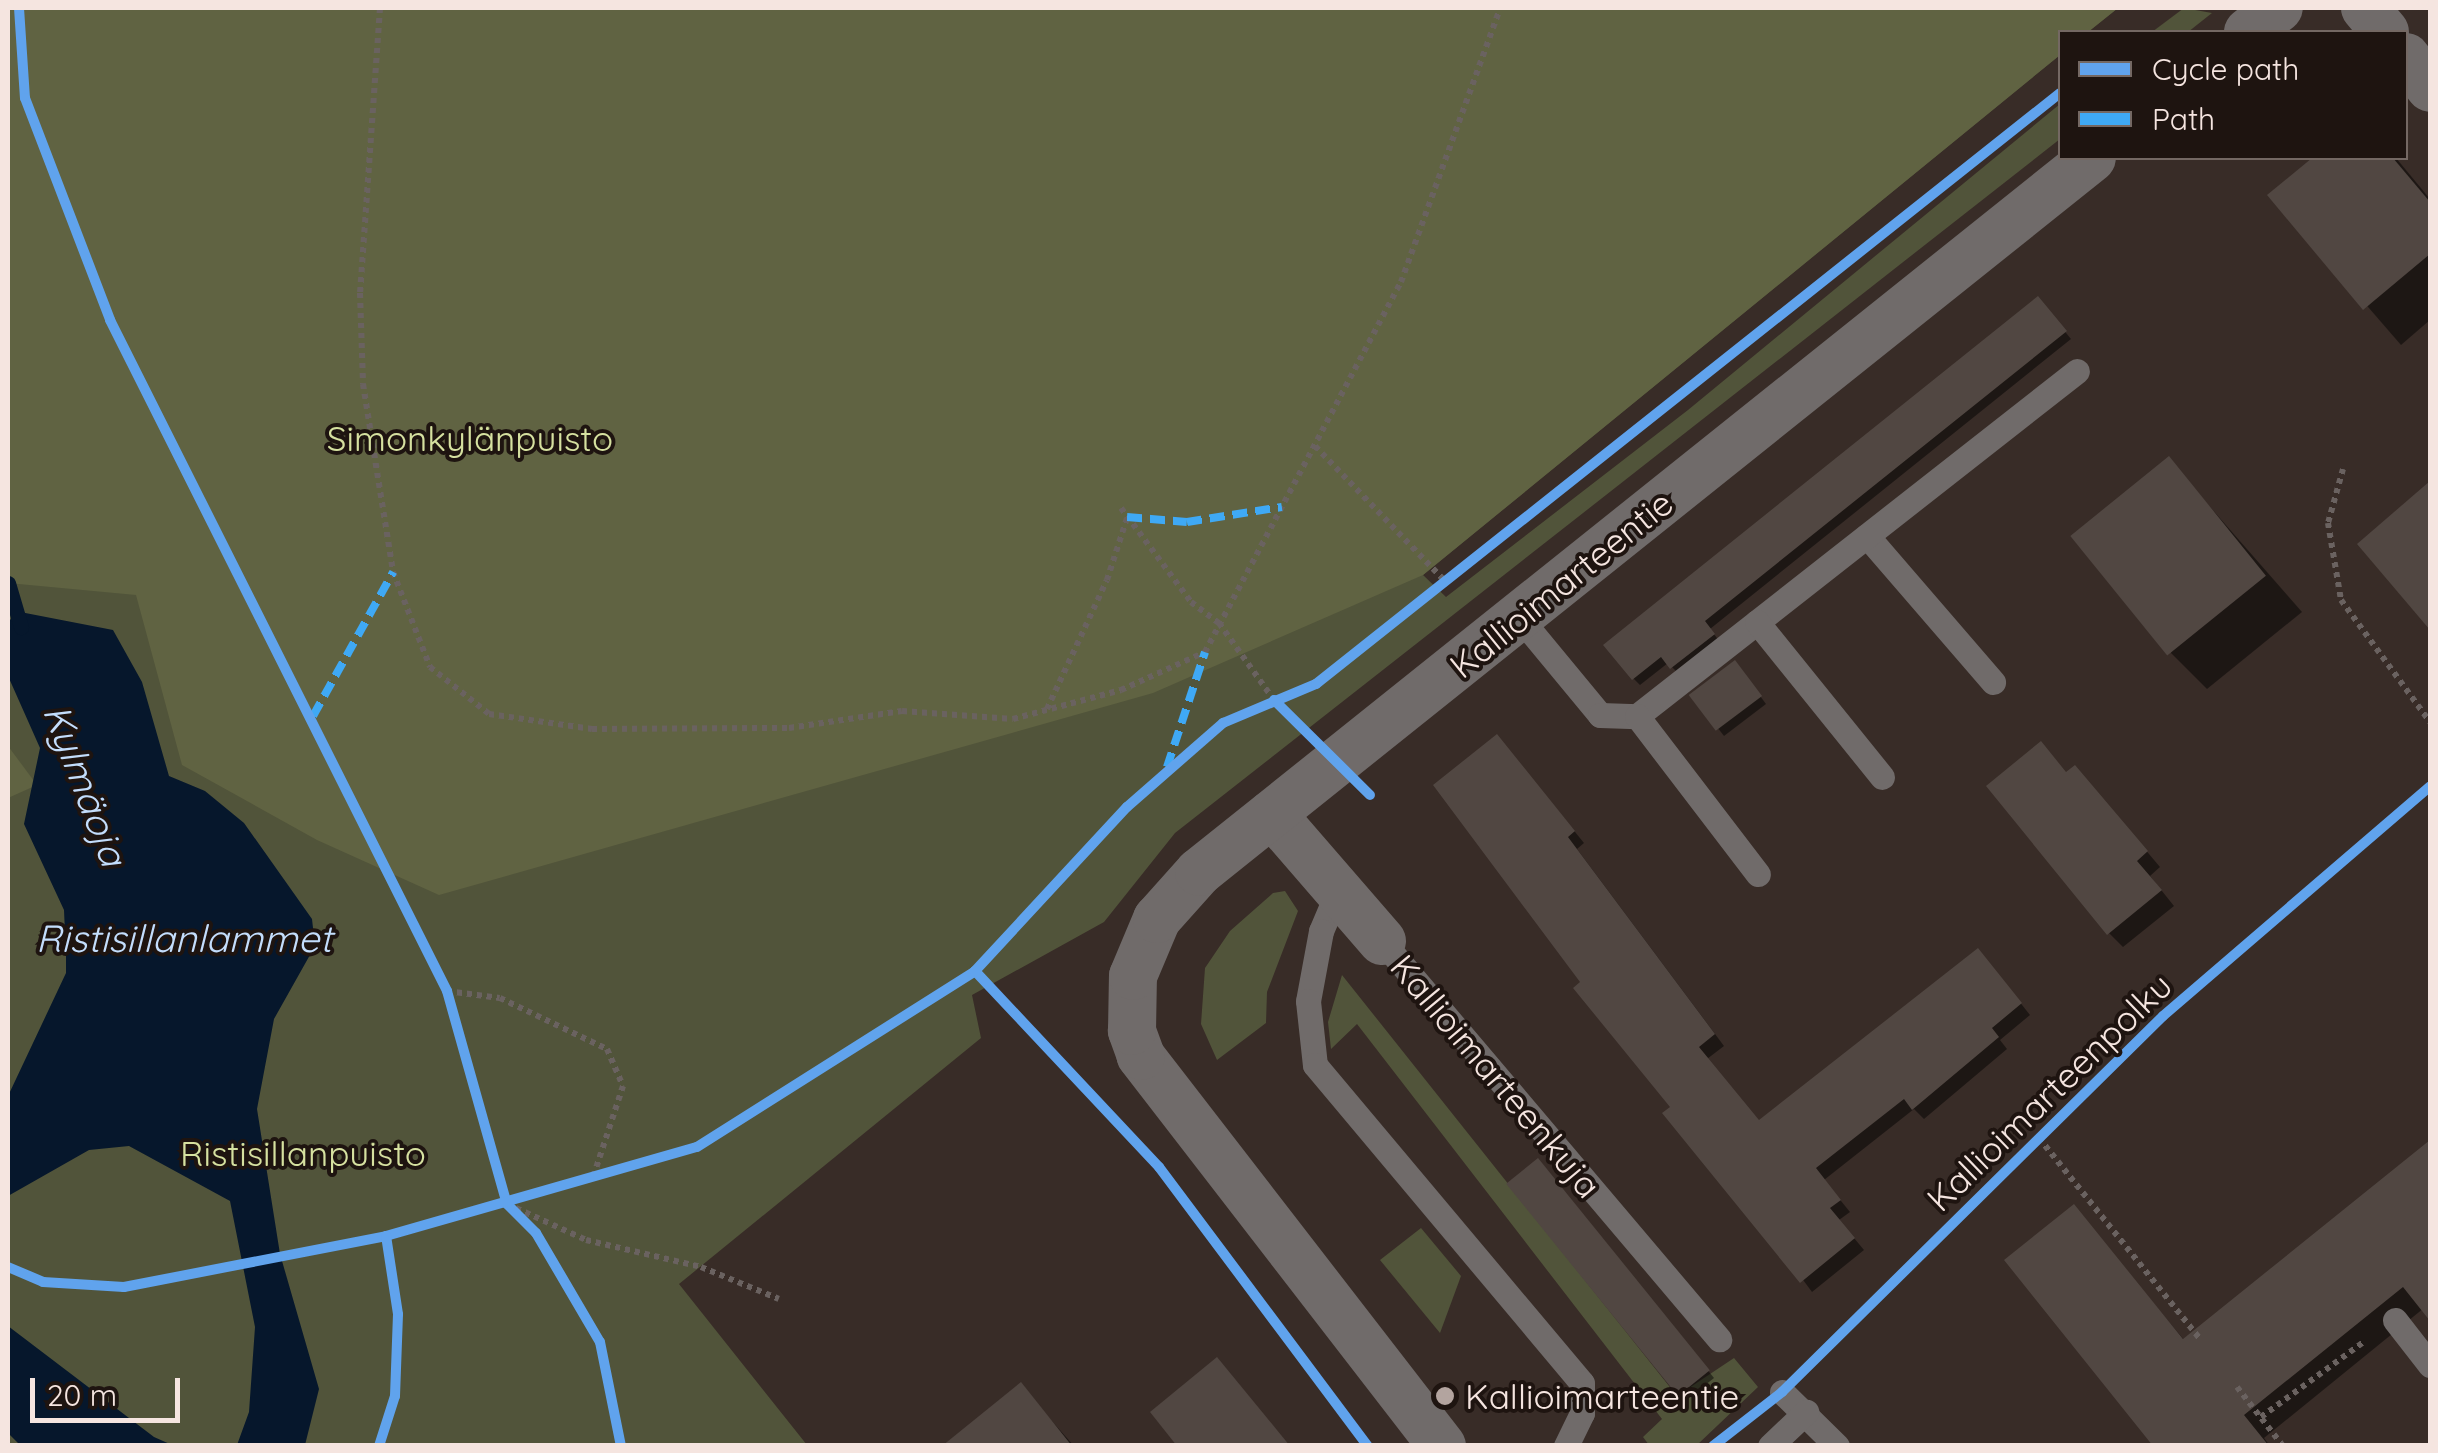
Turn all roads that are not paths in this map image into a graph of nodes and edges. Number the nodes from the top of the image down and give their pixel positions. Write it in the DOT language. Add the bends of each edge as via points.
graph roads {
  1 [pos="2280,8"];
  2 [pos="2365,8"];
  3 [pos="2251,30"];
  4 [pos="2383,30"];
  5 [pos="2408,60"];
  6 [pos="2430,88"];
  7 [pos="2090,160"];
  8 [pos="2076,371"];
  9 [pos="1867,536"];
  10 [pos="1519,617"];
  11 [pos="1757,622"];
  12 [pos="1993,682"];
  13 [pos="1637,716"];
  14 [pos="1882,777"];
  15 [pos="1272,814"];
  16 [pos="1758,874"];
  17 [pos="1338,891"];
  18 [pos="1382,942"];
  19 [pos="2394,1320"];
  20 [pos="1719,1339"];
  21 [pos="2430,1365"];
  22 [pos="1782,1392"];
  23 [pos="1806,1412"];
  24 [pos="1442,1446"];
  25 [pos="1566,1446"];
  26 [pos="1770,1446"];
  27 [pos="1837,1446"];
  1 -- 3 [label="street"];
  2 -- 4 [label="street"];
  5 -- 6 [label="street"];
  7 -- 10 [label="street, Kallioimarteentie"];
  8 -- 9 [label="lane"];
  9 -- 11 [label="lane"];
  9 -- 12 [label="lane"];
  10 -- 13 [label="lane" via="1600,714"];
  10 -- 15 [label="street, Kallioimarteentie"];
  11 -- 13 [label="lane"];
  11 -- 14 [label="lane"];
  13 -- 16 [label="lane"];
  15 -- 17 [label="street, Kallioimarteenkuja"];
  15 -- 24 [label="street, Kallioimarteentie" via="1199,872 1158,919 1133,976 1132,1032 1186,1120"];
  17 -- 18 [label="street, Kallioimarteenkuja"];
  17 -- 25 [label="lane" via="1321,930 1308,1000 1315,1065 1582,1383 1582,1413"];
  18 -- 20 [label="lane, Kallioimarteenkuja"];
  19 -- 21 [label="lane"];
  22 -- 23 [label="lane"];
  23 -- 26 [label="lane"];
  23 -- 27 [label="lane"];
}
